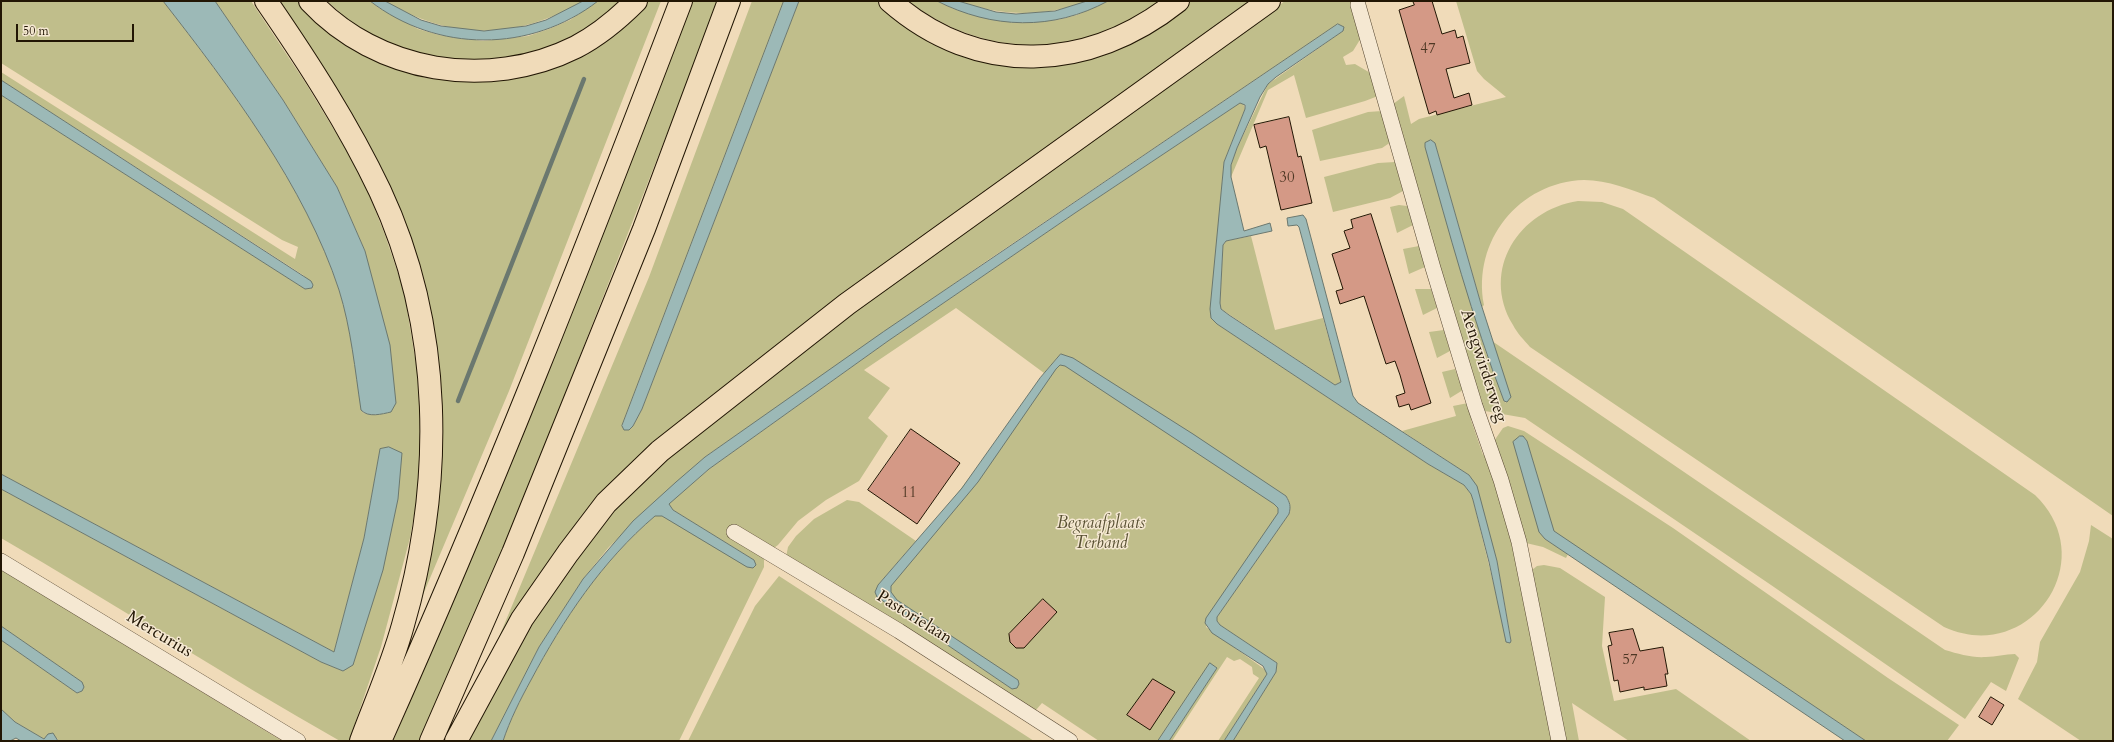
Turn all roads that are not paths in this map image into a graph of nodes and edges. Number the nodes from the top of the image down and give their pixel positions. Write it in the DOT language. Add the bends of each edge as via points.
graph roads {
  1 [pos="266,1"];
  2 [pos="310,1"];
  3 [pos="636,1"];
  4 [pos="681,1"];
  5 [pos="729,1"];
  6 [pos="890,1"];
  7 [pos="1178,1"];
  8 [pos="1269,1"];
  9 [pos="1358,5"];
  10 [pos="734,532"];
  11 [pos="1,561"];
  12 [pos="298,741"];
  13 [pos="361,741"];
  14 [pos="380,741"];
  15 [pos="431,741"];
  16 [pos="456,741"];
  17 [pos="1070,741"];
  18 [pos="1559,741"];
  1 -- 13 [label="highway" via="330,97 380,192 398,235 412,282 431,389 433,453 418,567 403,626"];
  2 -- 3 [label="highway" via="339,27 385,54 439,69 469,71 521,66 576,47 618,19"];
  4 -- 14 [label="highway" via="600,212 475,522"];
  5 -- 15 [label="highway" via="635,251 513,553"];
  6 -- 7 [label="highway" via="915,21 959,44 987,53 1045,56 1093,46 1126,35 1156,19"];
  8 -- 16 [label="highway" via="854,300 660,451 606,503 547,583 522,619"];
  9 -- 18 [label="street, Aengwirderweg" via="1440,291 1511,511"];
  10 -- 17 [label="street, Pastorielaan" via="899,631"];
  11 -- 12 [label="street, Mercurius"];
}
